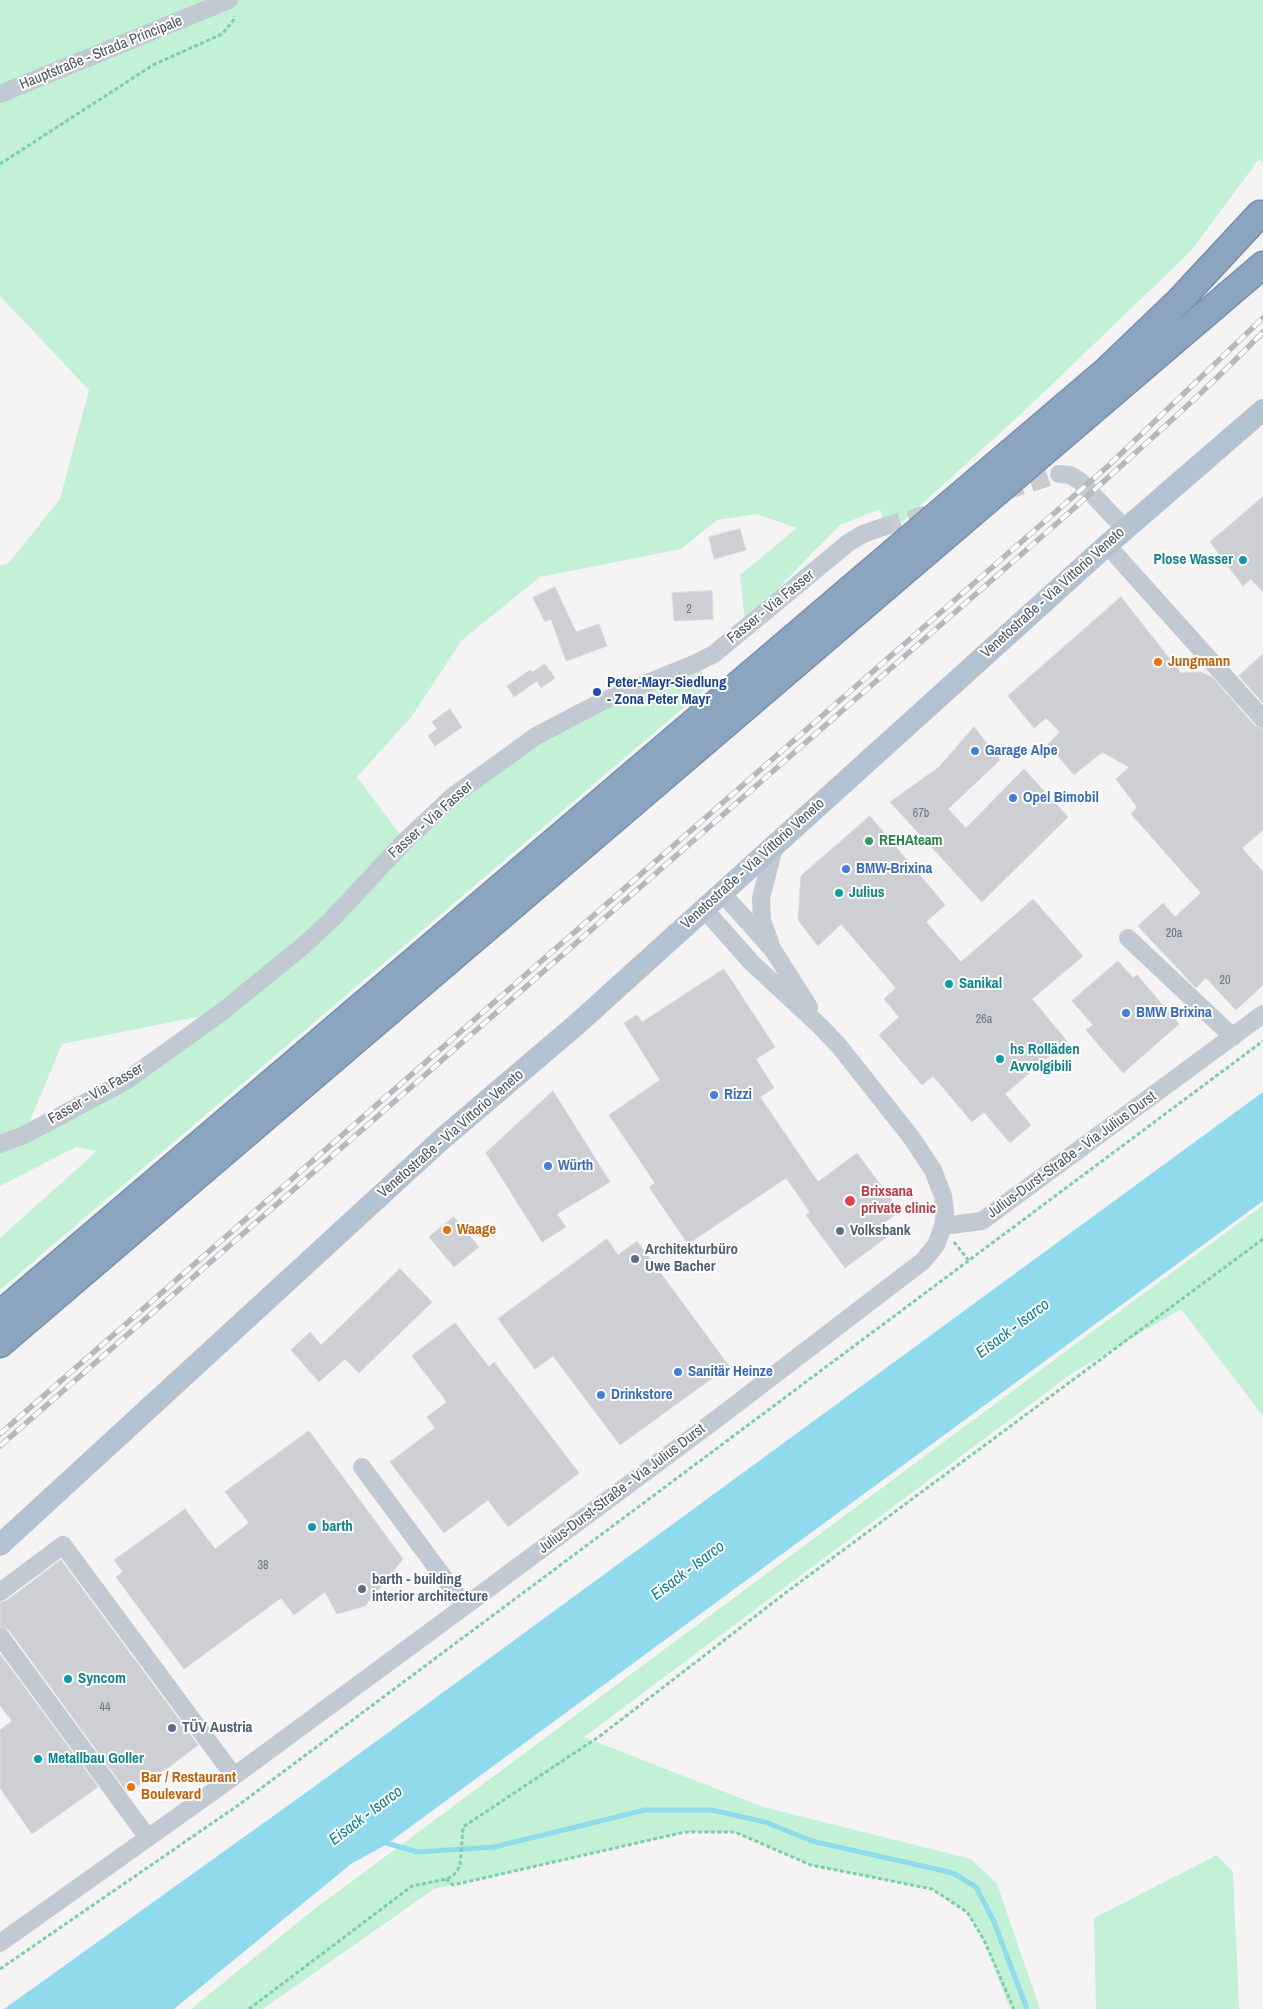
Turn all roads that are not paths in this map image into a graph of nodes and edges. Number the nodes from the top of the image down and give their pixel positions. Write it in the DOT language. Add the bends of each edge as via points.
graph roads {
  1 [pos="231,7"];
  2 [pos="0,94"];
  3 [pos="1260,214"];
  4 [pos="1263,265"];
  5 [pos="1263,410"];
  6 [pos="1059,474"];
  7 [pos="884,527"];
  8 [pos="1125,529"];
  9 [pos="1107,545"];
  10 [pos="1263,719"];
  11 [pos="775,844"];
  12 [pos="722,893"];
  13 [pos="704,909"];
  14 [pos="1128,938"];
  15 [pos="773,950"];
  16 [pos="1263,1014"];
  17 [pos="821,1027"];
  18 [pos="1233,1037"];
  19 [pos="0,1144"];
  20 [pos="943,1226"];
  21 [pos="0,1314"];
  22 [pos="0,1344"];
  23 [pos="362,1467"];
  24 [pos="0,1544"];
  25 [pos="0,1592"];
  26 [pos="465,1606"];
  27 [pos="0,1636"];
  28 [pos="234,1776"];
  29 [pos="148,1838"];
  30 [pos="0,1943"];
  1 -- 2 [label="street, Hauptstraße - Strada Principale"];
  3 -- 21 [label="highway" via="1180,300 1107,370"];
  4 -- 22 [label="highway"];
  5 -- 8 [label="main road, Venetostraße - Via Vittorio Veneto"];
  6 -- 8 [label="street" via="1070,475 1080,481"];
  7 -- 19 [label="street, Fasser - Via Fasser" via="848,542 714,654 603,701 536,736 453,796 405,841 325,926 223,1012 126,1081 24,1135"];
  8 -- 9 [label="main road, Venetostraße - Via Vittorio Veneto"];
  9 -- 10 [label="street"];
  9 -- 11 [label="main road, Venetostraße - Via Vittorio Veneto"];
  11 -- 12 [label="main road, Venetostraße - Via Vittorio Veneto"];
  11 -- 15 [label="street" via="761,898 762,921"];
  12 -- 13 [label="main road, Venetostraße - Via Vittorio Veneto"];
  12 -- 15 [label="street"];
  13 -- 17 [label="street" via="752,963"];
  13 -- 24 [label="main road, Venetostraße - Via Vittorio Veneto" via="576,1025 442,1139"];
  14 -- 18 [label="street"];
  15 -- 17 [label="street"];
  16 -- 18 [label="street, Julius-Durst-Straße - Via Julius Durst"];
  17 -- 20 [label="street" via="911,1137 932,1170 943,1196"];
  18 -- 20 [label="street, Julius-Durst-Straße - Via Julius Durst" via="982,1221"];
  20 -- 26 [label="street, Julius-Durst-Straße - Via Julius Durst" via="936,1244 923,1261"];
  23 -- 26 [label="street"];
  25 -- 28 [label="street" via="63,1545 192,1728"];
  26 -- 28 [label="street, Julius-Durst-Straße - Via Julius Durst"];
  27 -- 29 [label="street"];
  28 -- 29 [label="street, Julius-Durst-Straße - Via Julius Durst"];
  29 -- 30 [label="street, Julius-Durst-Straße - Via Julius Durst"];
}
